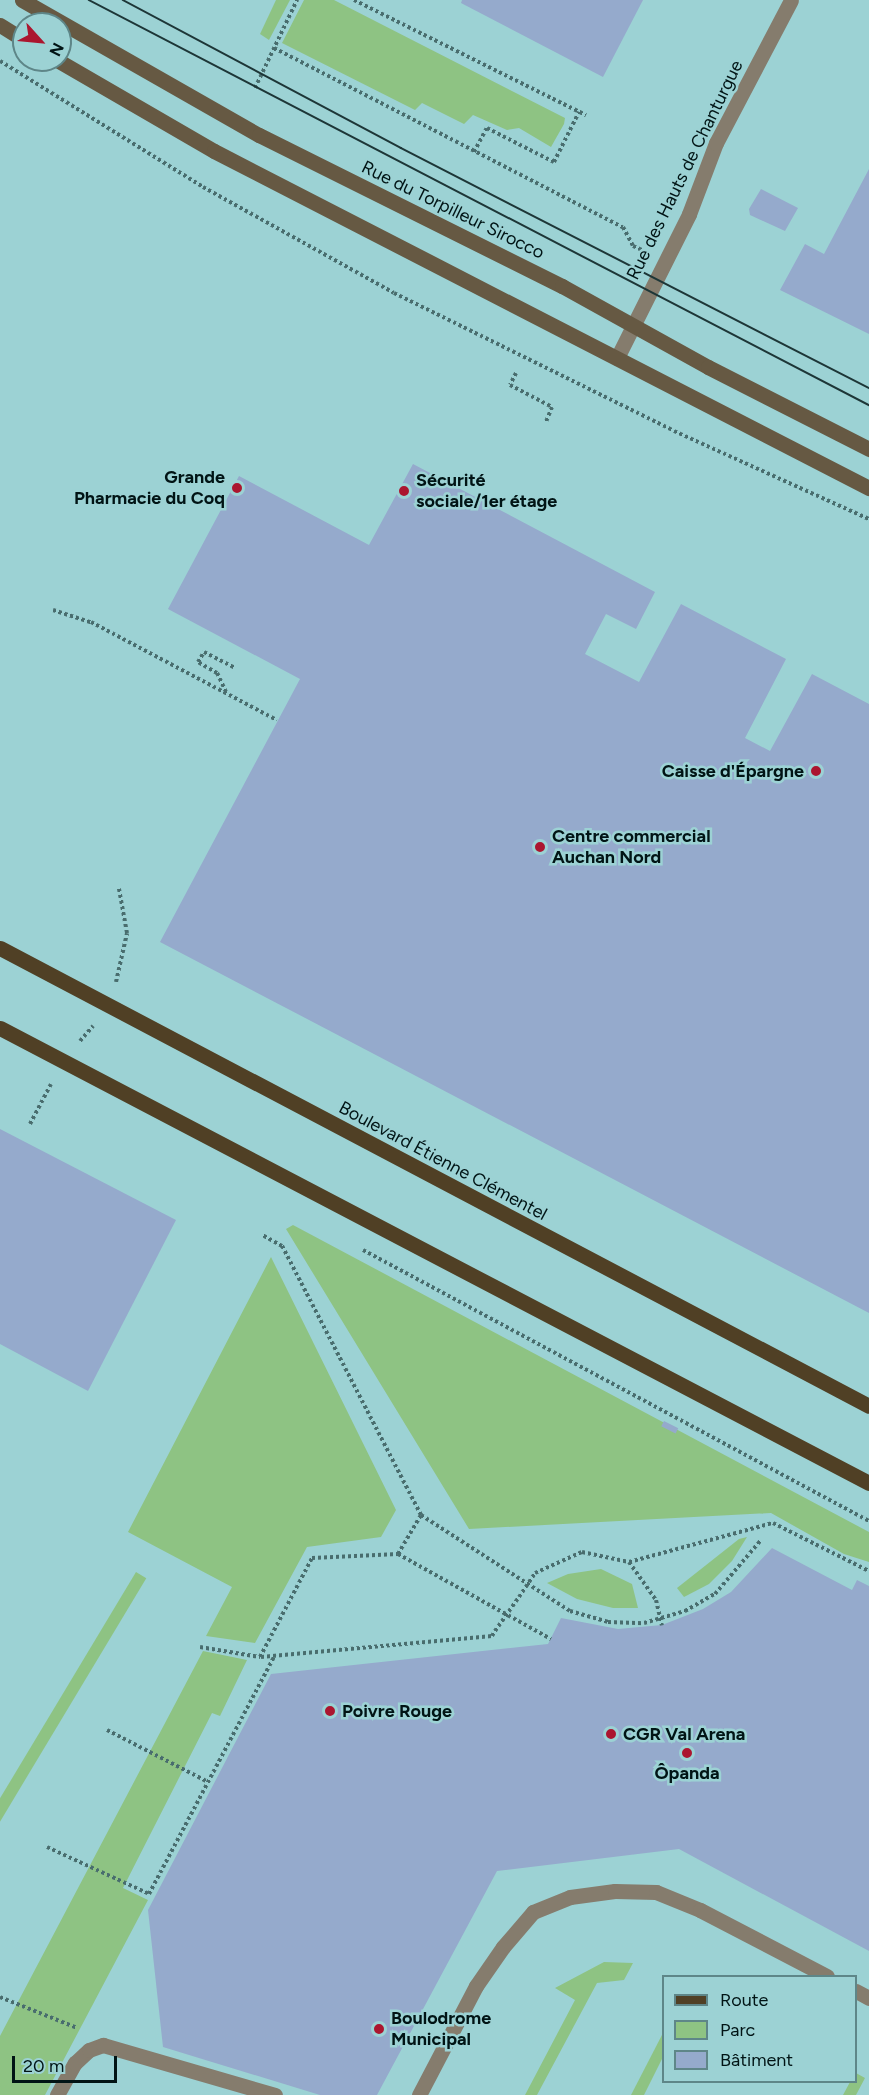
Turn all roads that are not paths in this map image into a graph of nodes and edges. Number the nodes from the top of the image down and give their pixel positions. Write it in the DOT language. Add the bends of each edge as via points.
graph roads {
  1 [pos="22,0"];
  2 [pos="791,0"];
  3 [pos="72,69"];
  4 [pos="633,325"];
  5 [pos="617,358"];
  6 [pos="869,449"];
  7 [pos="869,488"];
  8 [pos="0,948"];
  9 [pos="0,1028"];
  10 [pos="869,1406"];
  11 [pos="869,1483"];
  12 [pos="823,1975"];
  13 [pos="57,2095"];
  14 [pos="275,2095"];
  15 [pos="419,2095"];
  1 -- 4 [label="street, Rue du Torpilleur Sirocco" via="259,135"];
  2 -- 4 [label="street, Rue des Hauts de Chanturgue" via="716,143 689,214"];
  3 -- 5 [label="street" via="214,151"];
  4 -- 5 [label="street, Rue des Hauts de Chanturgue"];
  4 -- 6 [label="street, Rue du Torpilleur Sirocco"];
  5 -- 7 [label="street"];
  8 -- 10 [label="main road, Boulevard Étienne Clémentel"];
  9 -- 11 [label="main road"];
  12 -- 15 [label="street" via="700,1910 656,1892 615,1891 570,1897 533,1912 502,1947 476,1986"];
  13 -- 14 [label="street" via="75,2062 103,2045"];
}
